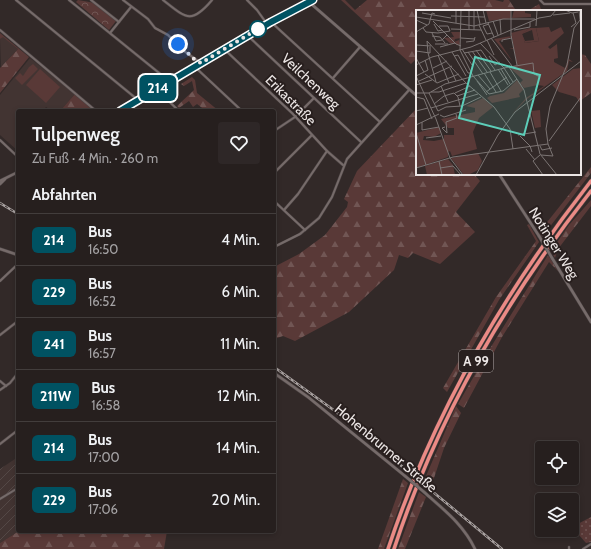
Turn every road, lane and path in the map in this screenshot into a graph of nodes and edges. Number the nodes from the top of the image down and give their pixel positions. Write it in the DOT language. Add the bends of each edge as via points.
graph roads {
  1 [pos="16,0"];
  2 [pos="69,0"];
  3 [pos="91,0"];
  4 [pos="123,0"];
  5 [pos="164,0"];
  6 [pos="212,0"];
  7 [pos="247,0"];
  8 [pos="313,0"];
  9 [pos="540,0"];
  10 [pos="309,2"];
  11 [pos="591,4"];
  12 [pos="131,7"];
  13 [pos="119,22"];
  14 [pos="271,22"];
  15 [pos="267,24"];
  16 [pos="0,30"];
  17 [pos="110,33"];
  18 [pos="248,35"];
  19 [pos="360,47"];
  20 [pos="224,49"];
  21 [pos="201,63"];
  22 [pos="194,66"];
  23 [pos="332,78"];
  24 [pos="169,81"];
  25 [pos="156,89"];
  26 [pos="409,90"];
  27 [pos="416,95"];
  28 [pos="314,98"];
  29 [pos="138,100"];
  30 [pos="94,109"];
  31 [pos="123,109"];
  32 [pos="177,109"];
  33 [pos="240,109"];
  34 [pos="295,117"];
  35 [pos="380,123"];
  36 [pos="276,131"];
  37 [pos="312,135"];
  38 [pos="0,140"];
  39 [pos="361,142"];
  40 [pos="2,143"];
  41 [pos="0,146"];
  42 [pos="327,151"];
  43 [pos="16,155"];
  44 [pos="343,165"];
  45 [pos="276,171"];
  46 [pos="16,173"];
  47 [pos="500,175"];
  48 [pos="591,181"];
  49 [pos="0,182"];
  50 [pos="591,191"];
  51 [pos="276,203"];
  52 [pos="284,210"];
  53 [pos="305,230"];
  54 [pos="276,246"];
  55 [pos="0,249"];
  56 [pos="16,254"];
  57 [pos="16,266"];
  58 [pos="0,281"];
  59 [pos="591,322"];
  60 [pos="16,323"];
  61 [pos="0,335"];
  62 [pos="276,374"];
  63 [pos="16,375"];
  64 [pos="0,381"];
  65 [pos="6,386"];
  66 [pos="0,390"];
  67 [pos="16,432"];
  68 [pos="0,444"];
  69 [pos="16,489"];
  70 [pos="0,499"];
  71 [pos="591,544"];
  72 [pos="587,548"];
  73 [pos="388,549"];
  74 [pos="394,549"];
  75 [pos="475,549"];
  76 [pos="583,549"];
  1 -- 29 [label="street"];
  2 -- 17 [label="street"];
  3 -- 13 [label="street"];
  4 -- 12 [label="street"];
  5 -- 6 [label="street" via="183,16 190,18 198,15"];
  7 -- 15 [label="street" via="258,10"];
  8 -- 10 [label="street"];
  9 -- 11 [label="street" via="544,4"];
  10 -- 14 [label="street"];
  10 -- 19 [label="street"];
  12 -- 13 [label="street"];
  12 -- 21 [label="street"];
  13 -- 17 [label="street"];
  14 -- 15 [label="street"];
  14 -- 23 [label="street"];
  15 -- 18 [label="street"];
  16 -- 30 [label="street"];
  17 -- 24 [label="street"];
  18 -- 20 [label="street"];
  18 -- 28 [label="street, Veilchenweg"];
  19 -- 23 [label="street"];
  19 -- 26 [label="street"];
  20 -- 21 [label="street"];
  20 -- 34 [label="street, Erikastraße"];
  21 -- 22 [label="street"];
  22 -- 24 [label="street"];
  22 -- 33 [label="street"];
  23 -- 35 [label="street"];
  24 -- 25 [label="street"];
  25 -- 29 [label="street"];
  25 -- 32 [label="street"];
  26 -- 27 [label="street"];
  26 -- 35 [label="street"];
  28 -- 34 [label="street"];
  28 -- 39 [label="street, Veilchenweg"];
  29 -- 31 [label="street"];
  34 -- 36 [label="street"];
  34 -- 37 [label="street, Erikastraße"];
  35 -- 39 [label="street"];
  37 -- 42 [label="street, Erikastraße"];
  37 -- 45 [label="street"];
  38 -- 40 [label="street"];
  39 -- 44 [label="street"];
  40 -- 41 [label="street"];
  40 -- 43 [label="street"];
  42 -- 44 [label="street, Erikastraße"];
  42 -- 52 [label="street"];
  44 -- 53 [label="street" via="325,211"];
  46 -- 49 [label="street"];
  47 -- 59 [label="street, Notinger Weg, bridge"];
  48 -- 73 [label="highway, A 99" via="527,268 478,346 426,449"];
  50 -- 74 [label="highway, A 99" via="528,276 479,356 432,451"];
  51 -- 52 [label="street"];
  52 -- 53 [label="street"];
  53 -- 54 [label="street"];
  55 -- 56 [label="street"];
  57 -- 58 [label="street"];
  60 -- 61 [label="street"];
  62 -- 75 [label="street, Hohenbrunner Straße, bridge" via="308,397 455,519"];
  63 -- 65 [label="street"];
  64 -- 65 [label="street"];
  65 -- 66 [label="street"];
  67 -- 68 [label="street"];
  69 -- 70 [label="street"];
  71 -- 72 [label="street"];
  72 -- 76 [label="street"];
}
